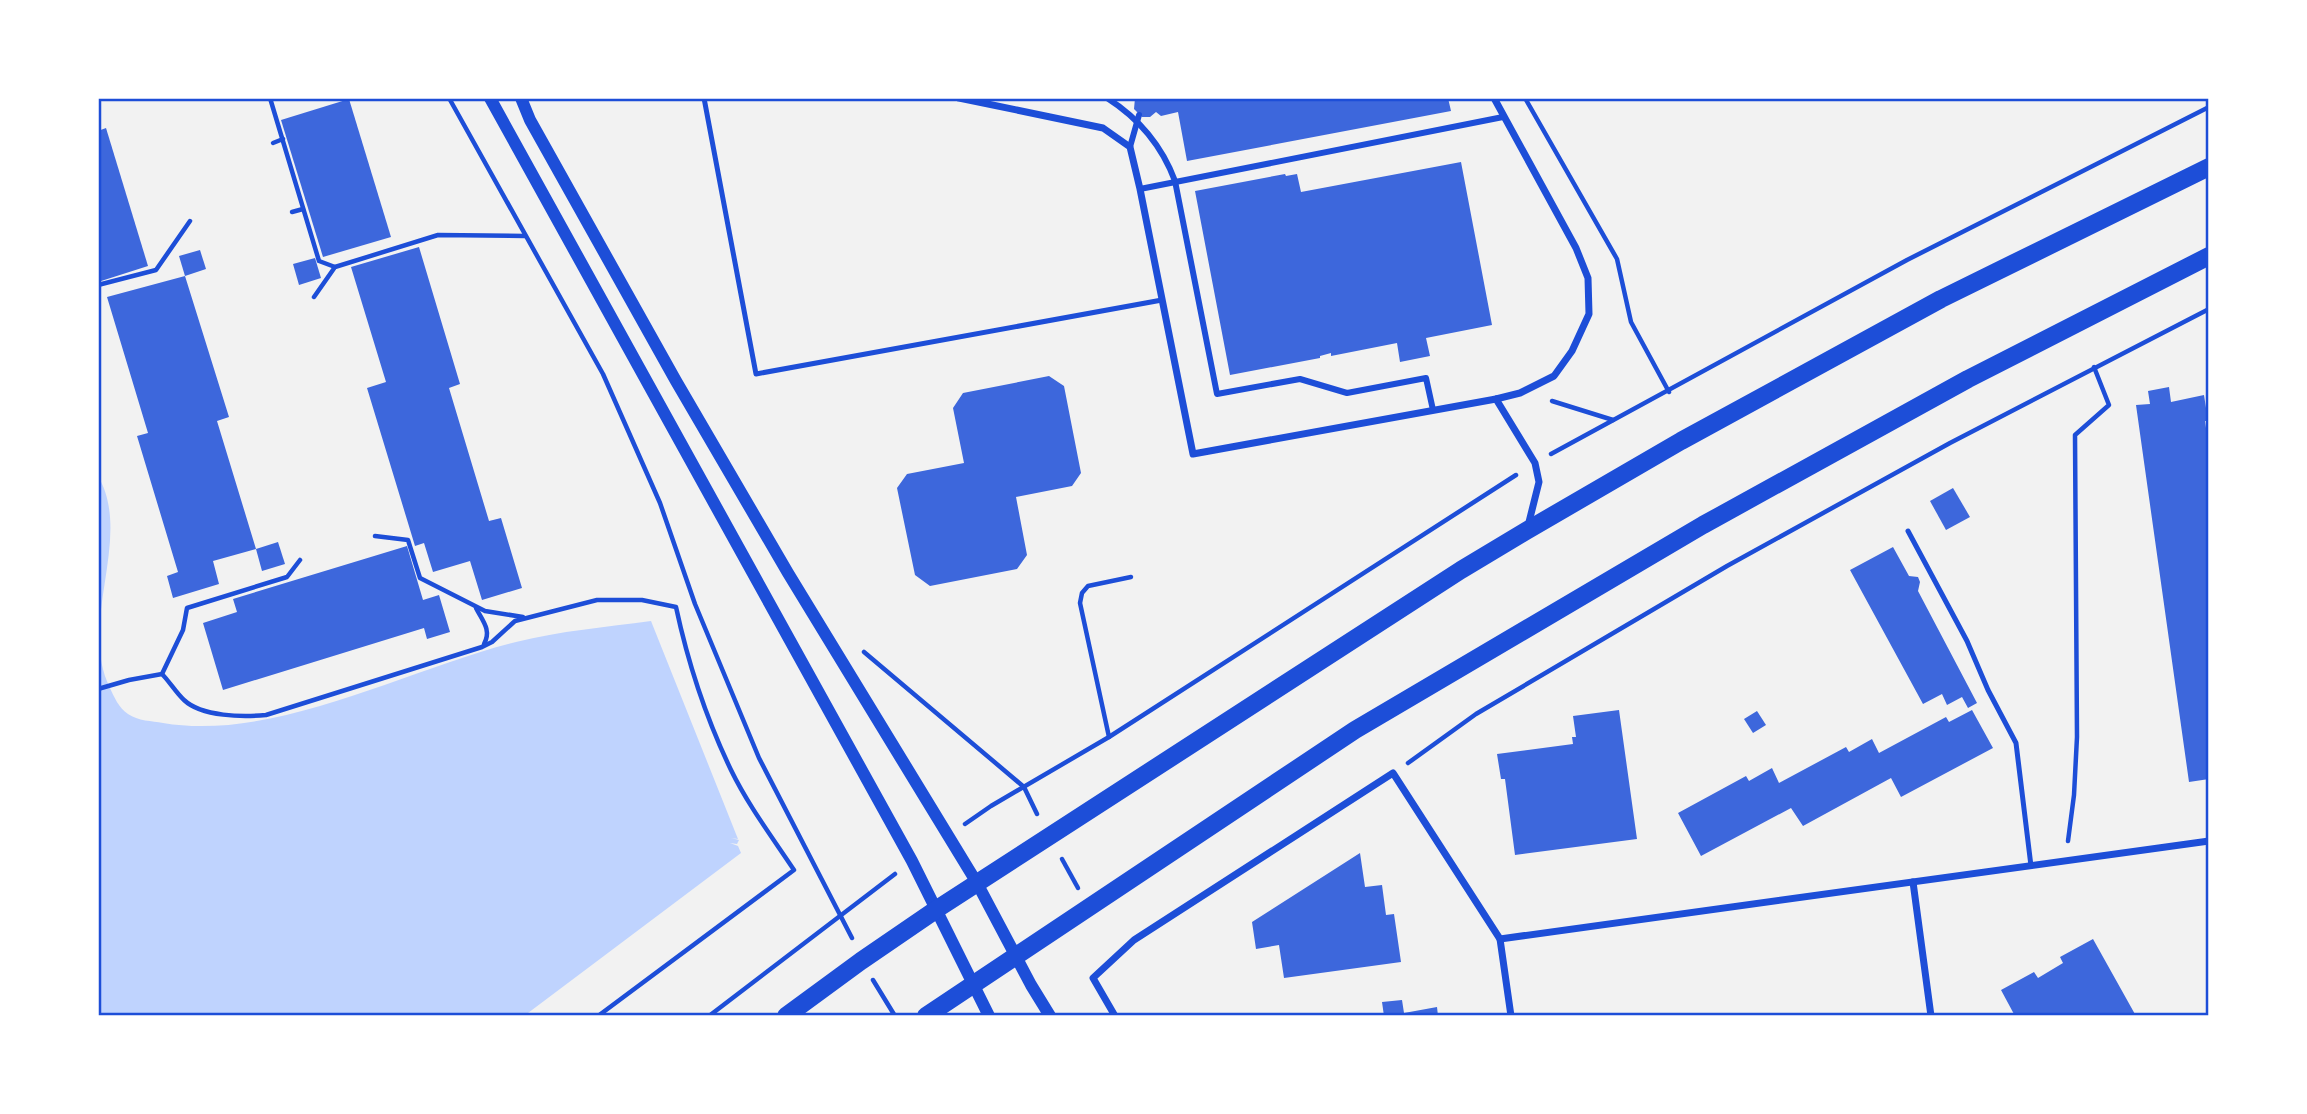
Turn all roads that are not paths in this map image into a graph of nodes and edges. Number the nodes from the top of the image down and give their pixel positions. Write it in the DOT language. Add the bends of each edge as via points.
graph roads {
  1 [pos="490,98"];
  2 [pos="521,98"];
  3 [pos="704,98"];
  4 [pos="959,98"];
  5 [pos="1107,98"];
  6 [pos="1494,98"];
  7 [pos="1503,117"];
  8 [pos="1138,118"];
  9 [pos="1129,148"];
  10 [pos="2209,167"];
  11 [pos="1175,181"];
  12 [pos="1140,188"];
  13 [pos="2209,256"];
  14 [pos="1162,300"];
  15 [pos="1496,399"];
  16 [pos="1433,410"];
  17 [pos="1526,531"];
  18 [pos="1908,531"];
  19 [pos="2209,841"];
  20 [pos="2031,866"];
  21 [pos="1913,882"];
  22 [pos="977,883"];
  23 [pos="937,909"];
  24 [pos="1500,939"];
  25 [pos="1016,956"];
  26 [pos="975,984"];
  27 [pos="786,1016"];
  28 [pos="926,1016"];
  29 [pos="989,1016"];
  30 [pos="1050,1016"];
  31 [pos="1115,1016"];
  32 [pos="1511,1016"];
  33 [pos="1931,1016"];
  1 -- 23 [label="street"];
  2 -- 22 [label="street" via="795,586"];
  3 -- 14 [label="lane" via="756,374"];
  4 -- 9 [label="street" via="1104,128"];
  5 -- 8 [label="street"];
  6 -- 7 [label="street"];
  7 -- 11 [label="street"];
  7 -- 15 [label="street" via="1576,248 1588,278 1589,314 1554,376"];
  8 -- 9 [label="street"];
  8 -- 11 [label="street" via="1168,162"];
  9 -- 12 [label="street"];
  10 -- 17 [label="main road" via="1941,299"];
  11 -- 12 [label="street"];
  11 -- 16 [label="street" via="1217,394 1300,379 1347,393 1426,378"];
  12 -- 14 [label="street"];
  13 -- 25 [label="main road" via="1968,379 1703,525 1355,730"];
  14 -- 16 [label="street" via="1193,454"];
  15 -- 16 [label="street"];
  15 -- 17 [label="street" via="1535,463 1539,482"];
  17 -- 22 [label="main road"];
  18 -- 20 [label="lane" via="2016,743"];
  19 -- 20 [label="street"];
  20 -- 21 [label="street"];
  21 -- 24 [label="street"];
  21 -- 33 [label="street"];
  22 -- 23 [label="main road"];
  22 -- 25 [label="street"];
  23 -- 26 [label="street"];
  23 -- 27 [label="main road"];
  24 -- 31 [label="street" via="1393,773 1133,940 1093,978"];
  24 -- 32 [label="street"];
  25 -- 26 [label="main road"];
  25 -- 30 [label="street"];
  26 -- 28 [label="main road"];
  26 -- 29 [label="street"];
}
